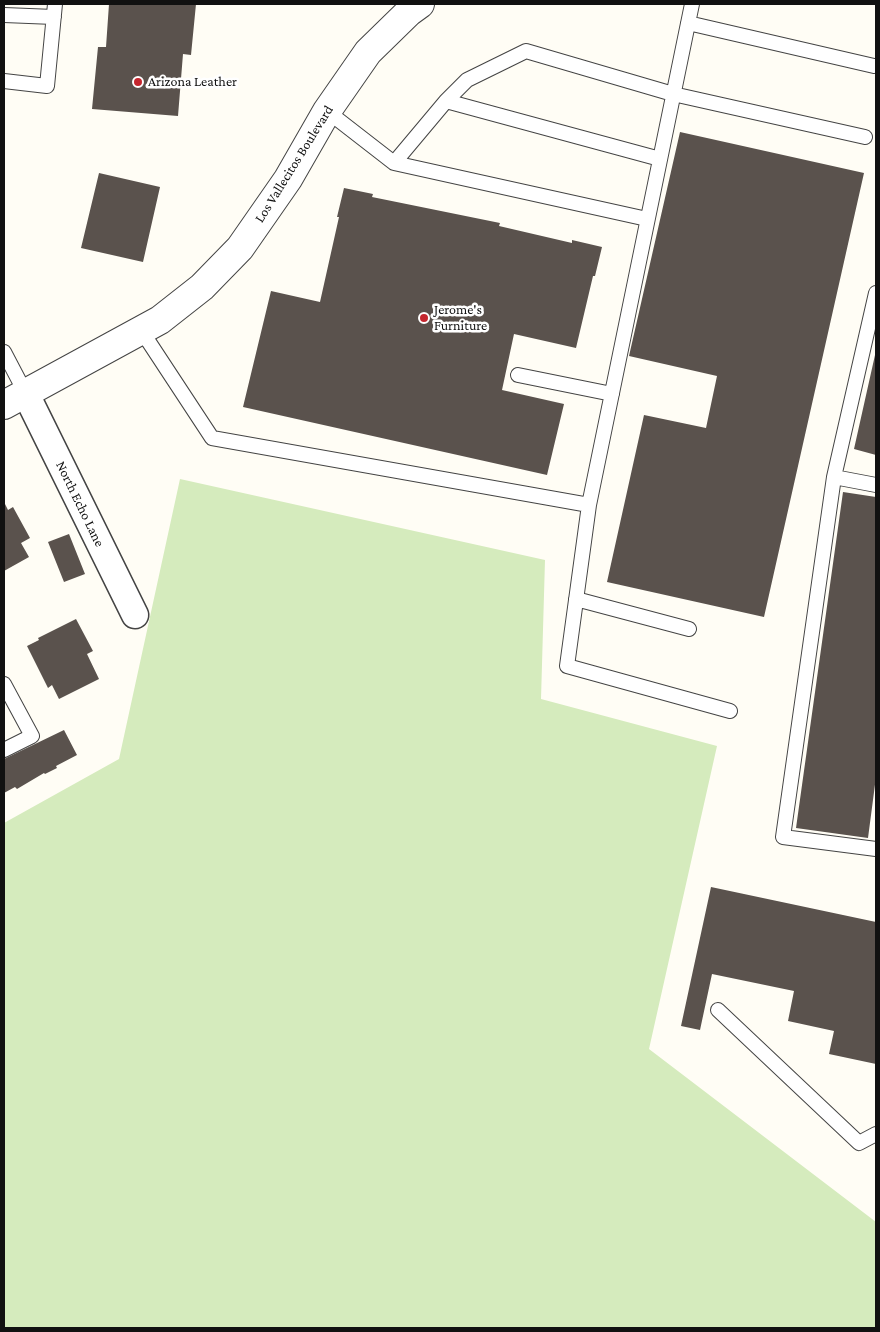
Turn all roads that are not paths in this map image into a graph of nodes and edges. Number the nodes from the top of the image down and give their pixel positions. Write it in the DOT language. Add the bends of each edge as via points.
graph roads {
  1 [pos="420,4"];
  2 [pos="692,4"];
  3 [pos="54,10"];
  4 [pos="4,14"];
  5 [pos="688,23"];
  6 [pos="874,66"];
  7 [pos="4,81"];
  8 [pos="673,94"];
  9 [pos="446,101"];
  10 [pos="327,111"];
  11 [pos="865,137"];
  12 [pos="660,158"];
  13 [pos="394,163"];
  14 [pos="648,219"];
  15 [pos="876,293"];
  16 [pos="141,330"];
  17 [pos="4,352"];
  18 [pos="518,375"];
  19 [pos="612,394"];
  20 [pos="15,399"];
  21 [pos="834,477"];
  22 [pos="876,485"];
  23 [pos="589,505"];
  24 [pos="576,599"];
  25 [pos="135,615"];
  26 [pos="688,629"];
  27 [pos="4,684"];
  28 [pos="730,711"];
  29 [pos="4,750"];
  30 [pos="876,849"];
  31 [pos="718,1010"];
  32 [pos="876,1134"];
  1 -- 10 [label="street, Los Vallecitos Boulevard" via="368,52"];
  2 -- 5 [label="lane"];
  3 -- 4 [label="lane"];
  3 -- 7 [label="lane" via="47,86"];
  5 -- 6 [label="lane"];
  5 -- 8 [label="lane"];
  8 -- 9 [label="lane" via="526,51 467,80"];
  8 -- 11 [label="lane"];
  8 -- 12 [label="lane"];
  9 -- 12 [label="lane"];
  9 -- 13 [label="lane"];
  10 -- 13 [label="lane"];
  10 -- 16 [label="street, Los Vallecitos Boulevard" via="288,179 240,248 202,287 160,320"];
  12 -- 14 [label="lane"];
  13 -- 14 [label="lane"];
  14 -- 19 [label="lane"];
  15 -- 21 [label="lane"];
  16 -- 20 [label="street, Los Vallecitos Boulevard"];
  16 -- 23 [label="lane" via="212,438"];
  17 -- 20 [label="lane"];
  18 -- 19 [label="lane"];
  19 -- 23 [label="lane"];
  20 -- 25 [label="street, North Echo Lane"];
  21 -- 22 [label="lane"];
  21 -- 30 [label="lane" via="783,837"];
  23 -- 24 [label="lane"];
  24 -- 26 [label="lane"];
  24 -- 28 [label="lane" via="566,666"];
  27 -- 29 [label="lane" via="32,736"];
  31 -- 32 [label="lane" via="859,1143"];
}
